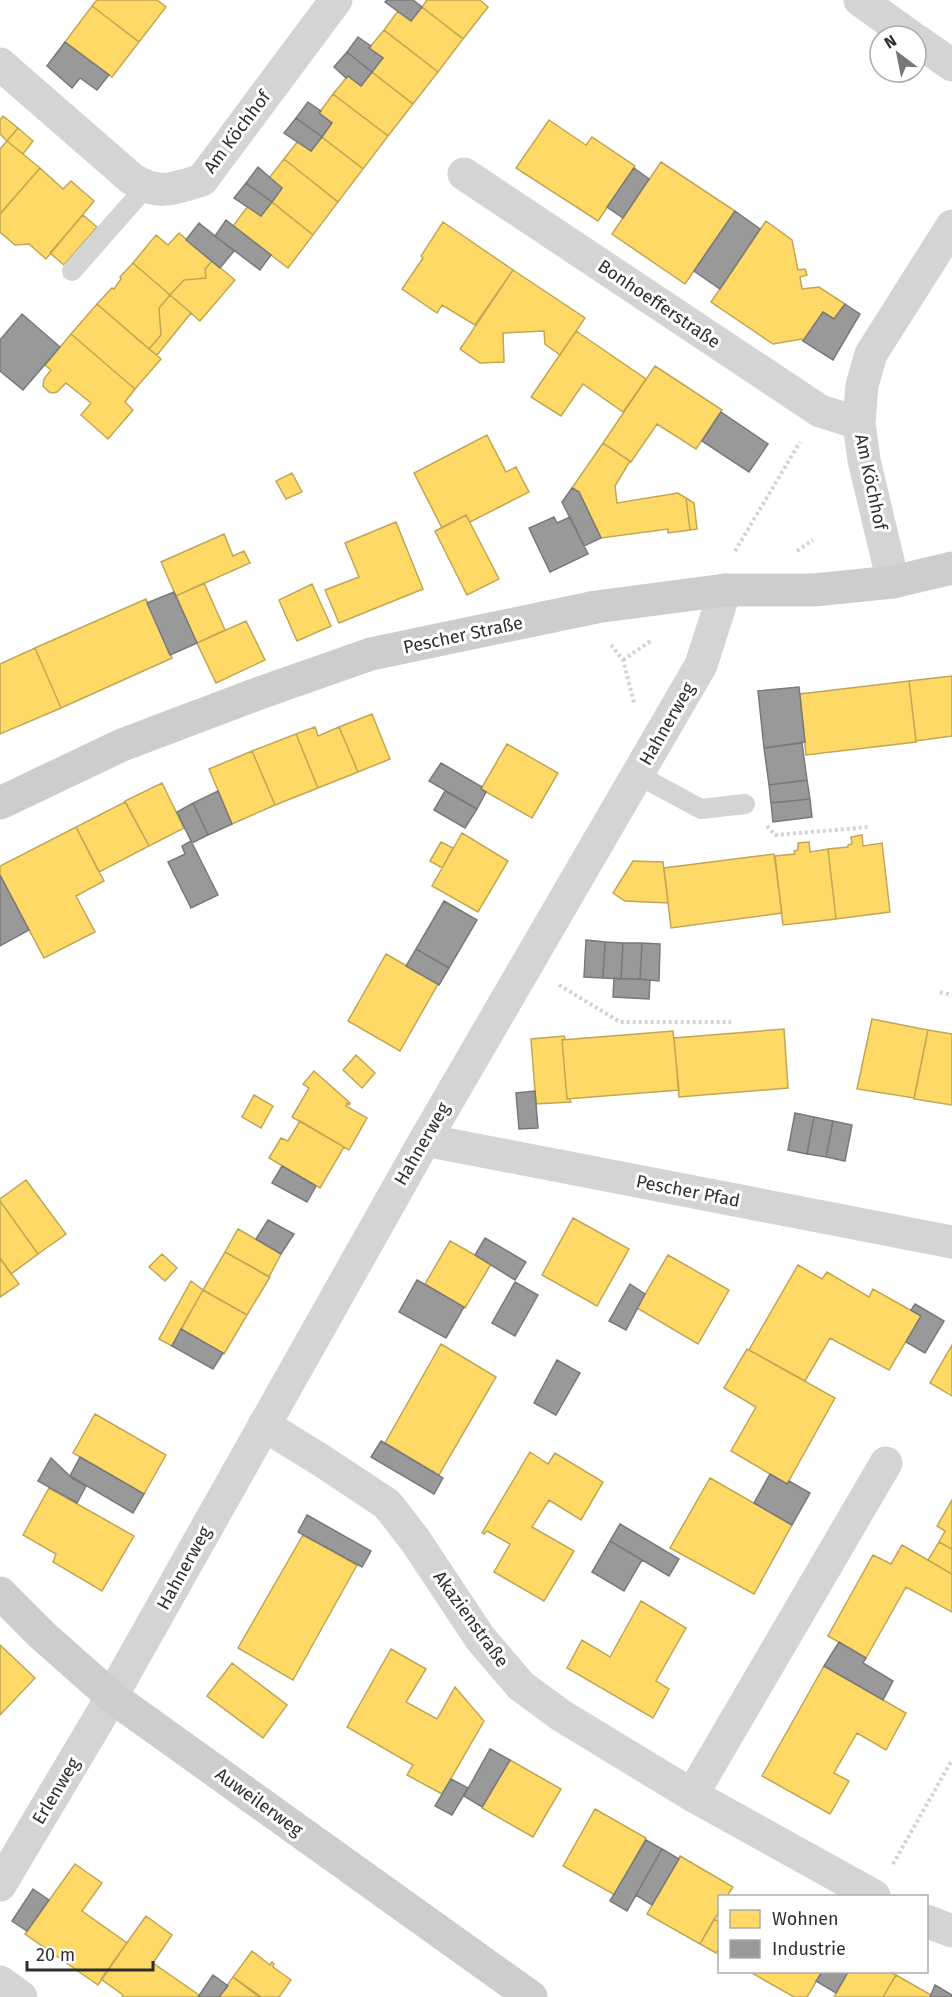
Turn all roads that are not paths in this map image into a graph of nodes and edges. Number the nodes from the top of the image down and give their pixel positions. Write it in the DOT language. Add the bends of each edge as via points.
graph roads {
  1 [pos="336,0"];
  2 [pos="860,0"];
  3 [pos="893,24"];
  4 [pos="928,49"];
  5 [pos="0,64"];
  6 [pos="952,66"];
  7 [pos="464,174"];
  8 [pos="146,188"];
  9 [pos="952,226"];
  10 [pos="72,271"];
  11 [pos="859,423"];
  12 [pos="952,568"];
  13 [pos="893,582"];
  14 [pos="725,590"];
  15 [pos="638,775"];
  16 [pos="0,803"];
  17 [pos="745,804"];
  18 [pos="425,1140"];
  19 [pos="952,1242"];
  20 [pos="264,1425"];
  21 [pos="886,1463"];
  22 [pos="0,1593"];
  23 [pos="112,1697"];
  24 [pos="692,1795"];
  25 [pos="0,1885"];
  26 [pos="872,1895"];
  27 [pos="928,1921"];
  28 [pos="952,1931"];
  29 [pos="0,1982"];
  30 [pos="21,1997"];
  31 [pos="531,1997"];
  1 -- 8 [label="street, Am Köchhof" via="202,180 170,190"];
  2 -- 3 [label="street"];
  4 -- 6 [label="street"];
  5 -- 8 [label="street"];
  7 -- 11 [label="street, Bonhoefferstraße" via="820,411"];
  8 -- 10 [label="lane"];
  9 -- 11 [label="street, Am Köchhof" via="871,354 862,385"];
  11 -- 13 [label="street, Am Köchhof"];
  12 -- 13 [label="street, Pescher Straße"];
  13 -- 14 [label="street, Pescher Straße" via="814,590"];
  14 -- 15 [label="street, Hahnerweg" via="701,664"];
  14 -- 16 [label="street, Pescher Straße" via="596,607 371,654 122,745"];
  15 -- 17 [label="lane" via="701,809"];
  15 -- 18 [label="street, Hahnerweg"];
  18 -- 19 [label="street, Pescher Pfad"];
  18 -- 20 [label="street, Hahnerweg"];
  20 -- 23 [label="street, Hahnerweg"];
  20 -- 24 [label="street, Akazienstraße" via="387,1504 480,1638 521,1686 561,1716"];
  21 -- 24 [label="street"];
  22 -- 23 [label="street, Auweilerweg"];
  23 -- 25 [label="street, Erlenweg"];
  23 -- 31 [label="street, Auweilerweg"];
  24 -- 26 [label="street, Akazienstraße"];
  27 -- 28 [label="street"];
  29 -- 30 [label="street"];
}
